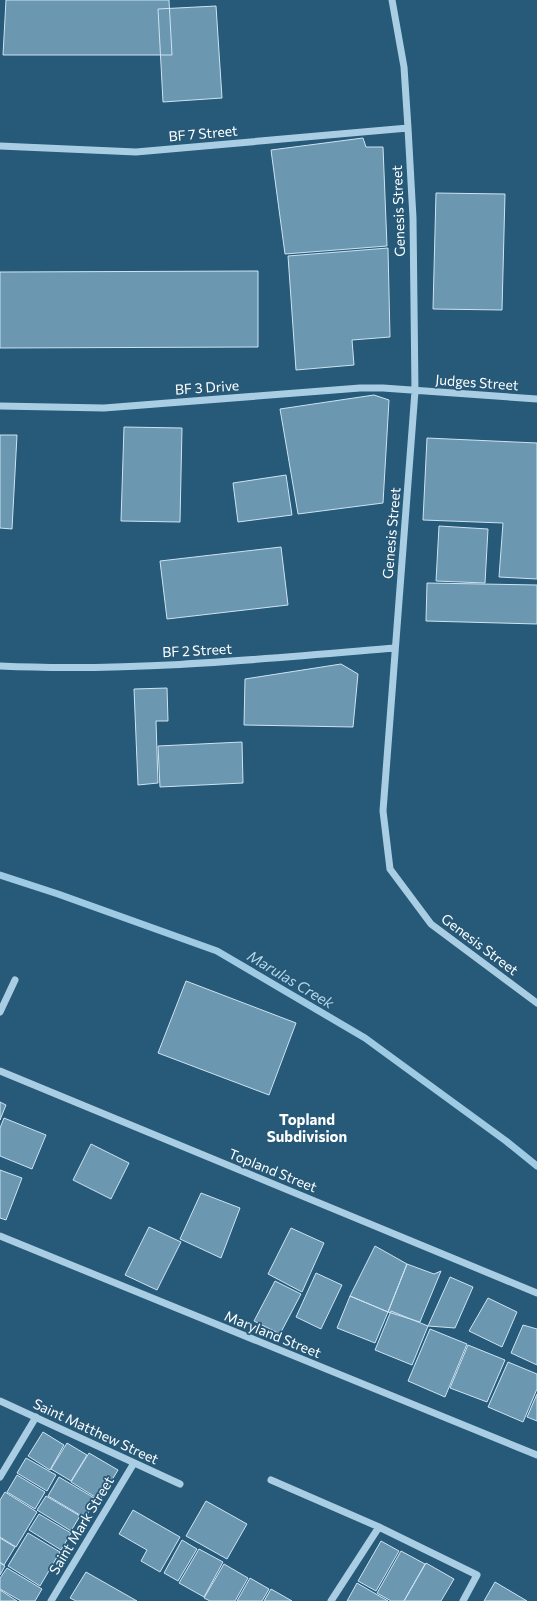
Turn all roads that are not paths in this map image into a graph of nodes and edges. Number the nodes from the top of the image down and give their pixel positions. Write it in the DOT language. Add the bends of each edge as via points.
graph roads {
  1 [pos="392,0"];
  2 [pos="408,128"];
  3 [pos="0,146"];
  4 [pos="415,391"];
  5 [pos="537,399"];
  6 [pos="0,406"];
  7 [pos="395,648"];
  8 [pos="0,666"];
  9 [pos="15,980"];
  10 [pos="537,1003"];
  11 [pos="0,1012"];
  12 [pos="0,1071"];
  13 [pos="0,1236"];
  14 [pos="537,1292"];
  15 [pos="0,1401"];
  16 [pos="36,1417"];
  17 [pos="537,1455"];
  18 [pos="134,1463"];
  19 [pos="0,1477"];
  20 [pos="271,1480"];
  21 [pos="180,1484"];
  22 [pos="379,1527"];
  23 [pos="51,1601"];
  24 [pos="331,1601"];
  25 [pos="463,1601"];
  1 -- 2 [label="street, Genesis Street" via="404,67"];
  2 -- 3 [label="street, BF 7 Street" via="136,152"];
  2 -- 4 [label="street, Genesis Street"];
  4 -- 5 [label="street, Judges Street"];
  4 -- 6 [label="street, BF 3 Drive" via="360,388 104,408"];
  4 -- 7 [label="street, Genesis Street"];
  7 -- 8 [label="street, BF 2 Street" via="218,663 50,668"];
  7 -- 10 [label="street, Genesis Street" via="383,811 390,869 431,924"];
  9 -- 11 [label="street"];
  12 -- 14 [label="street, Topland Street"];
  13 -- 17 [label="street, Maryland Street"];
  15 -- 16 [label="street, Saint Matthew Street"];
  16 -- 18 [label="street, Saint Matthew Street"];
  16 -- 19 [label="street"];
  18 -- 21 [label="street, Saint Matthew Street"];
  18 -- 23 [label="street, Saint Mark Street"];
  20 -- 22 [label="street"];
  22 -- 24 [label="street"];
  22 -- 25 [label="street" via="477,1575"];
}
